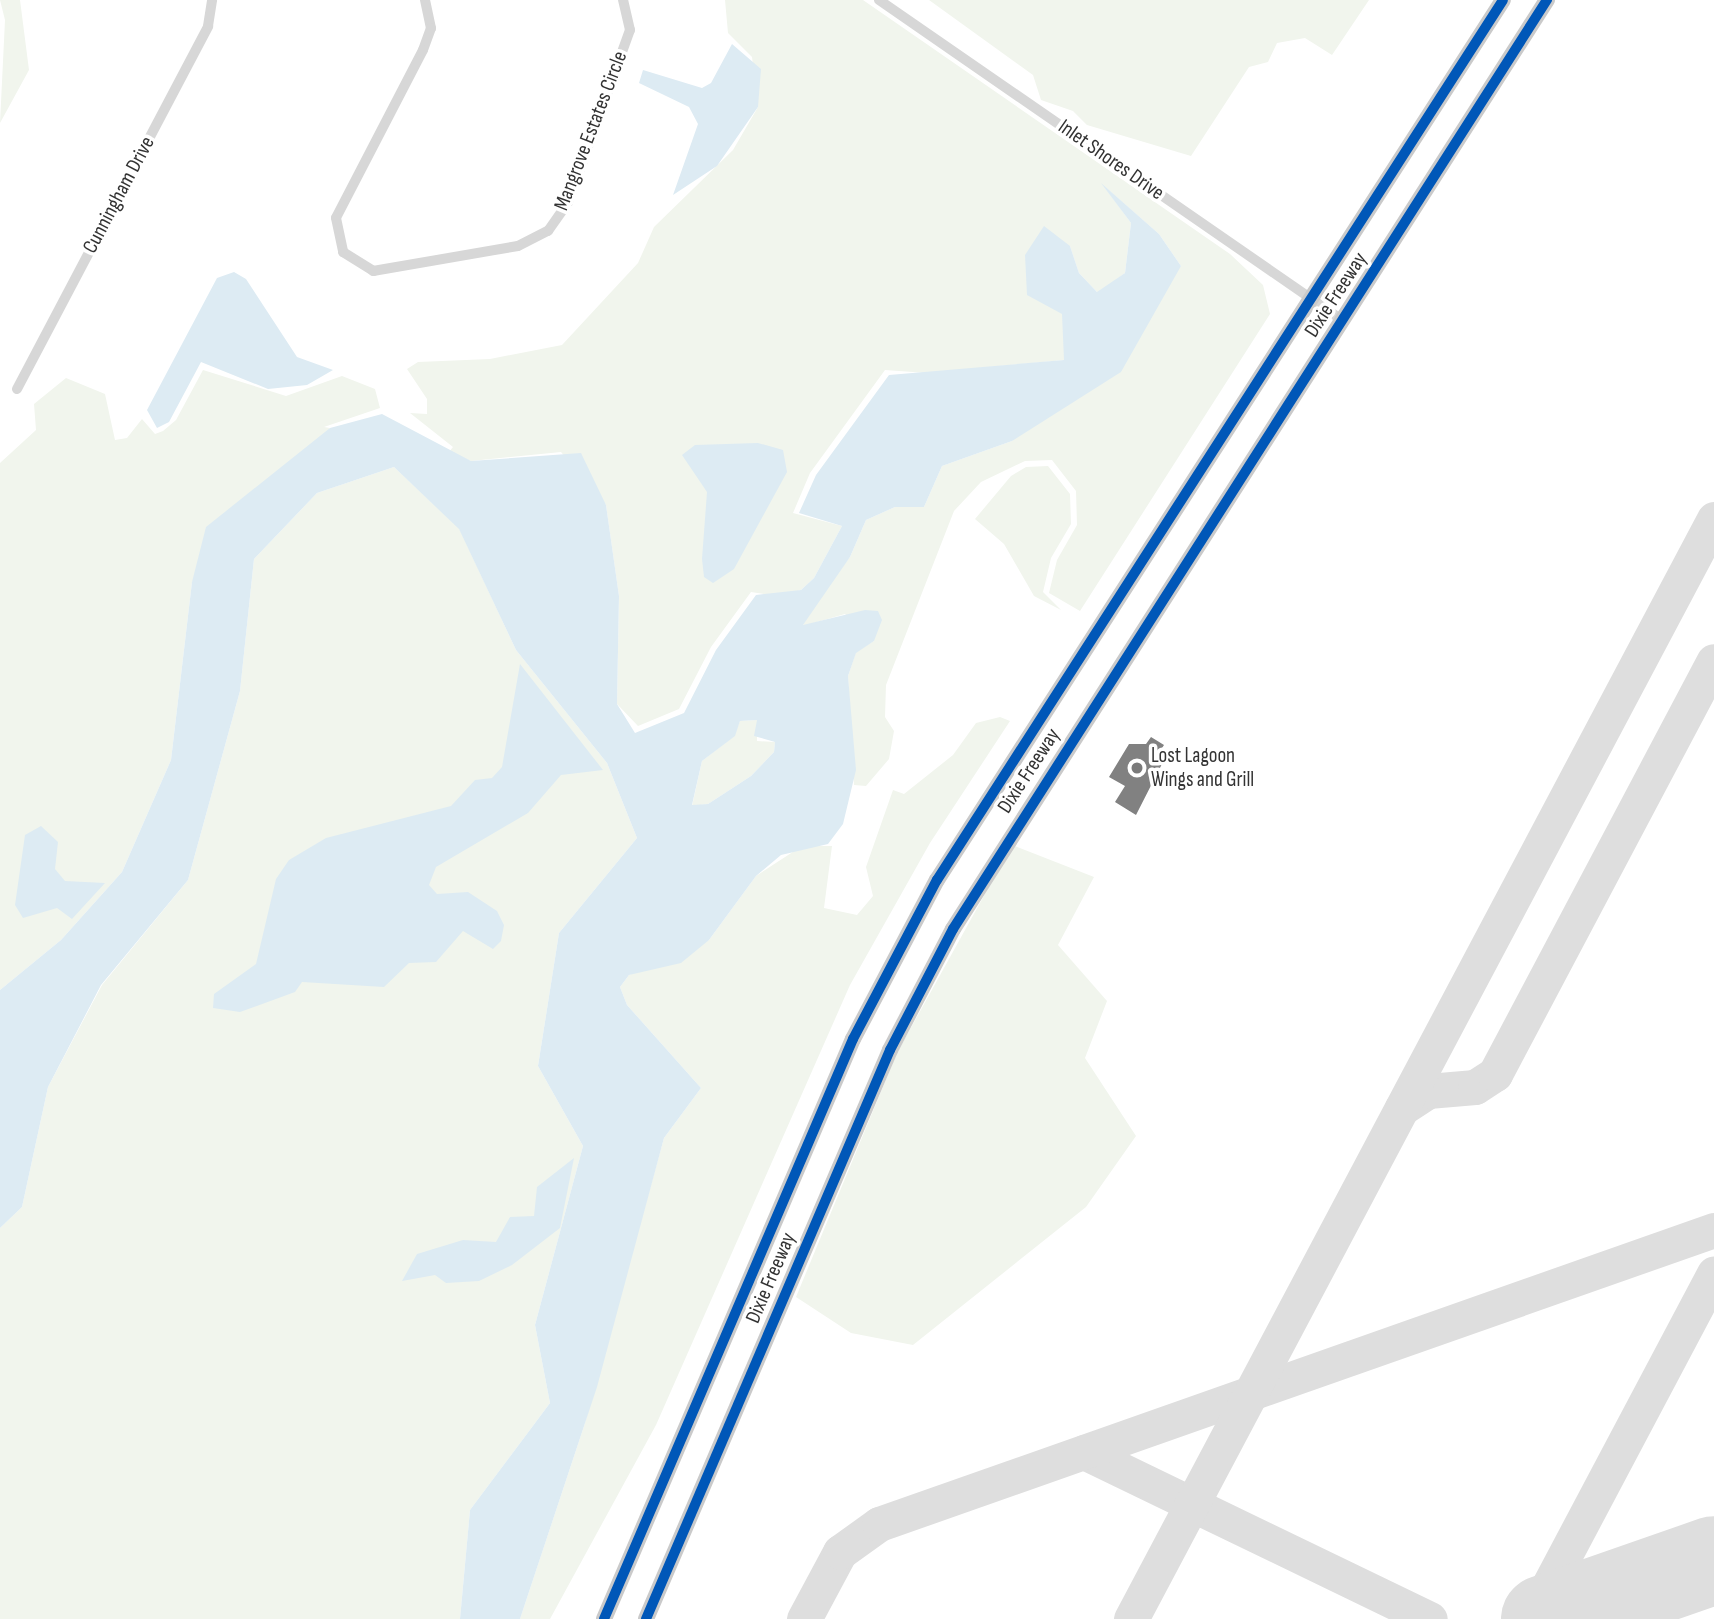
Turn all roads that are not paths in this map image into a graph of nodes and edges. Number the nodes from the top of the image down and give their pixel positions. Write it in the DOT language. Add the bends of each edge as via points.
graph roads {
  1 [pos="212,0"];
  2 [pos="425,0"];
  3 [pos="622,0"];
  4 [pos="879,0"];
  5 [pos="1503,0"];
  6 [pos="1547,0"];
  7 [pos="1311,299"];
  8 [pos="1342,320"];
  9 [pos="17,389"];
  10 [pos="604,1619"];
  11 [pos="646,1619"];
  1 -- 9 [label="street, Cunningham Drive" via="208,26"];
  2 -- 3 [label="street, Mangrove Estates Circle" via="431,28 423,50 336,218 343,252 373,271 518,246 548,230 568,202 629,30"];
  4 -- 7 [label="street, Inlet Shores Drive"];
  5 -- 7 [label="main road, Dixie Freeway"];
  6 -- 8 [label="main road, Dixie Freeway"];
  7 -- 8 [label="street, Inlet Shores Drive"];
  7 -- 10 [label="main road, Dixie Freeway" via="969,829 878,988"];
  8 -- 11 [label="main road, Dixie Freeway" via="941,950 865,1107"];
}
